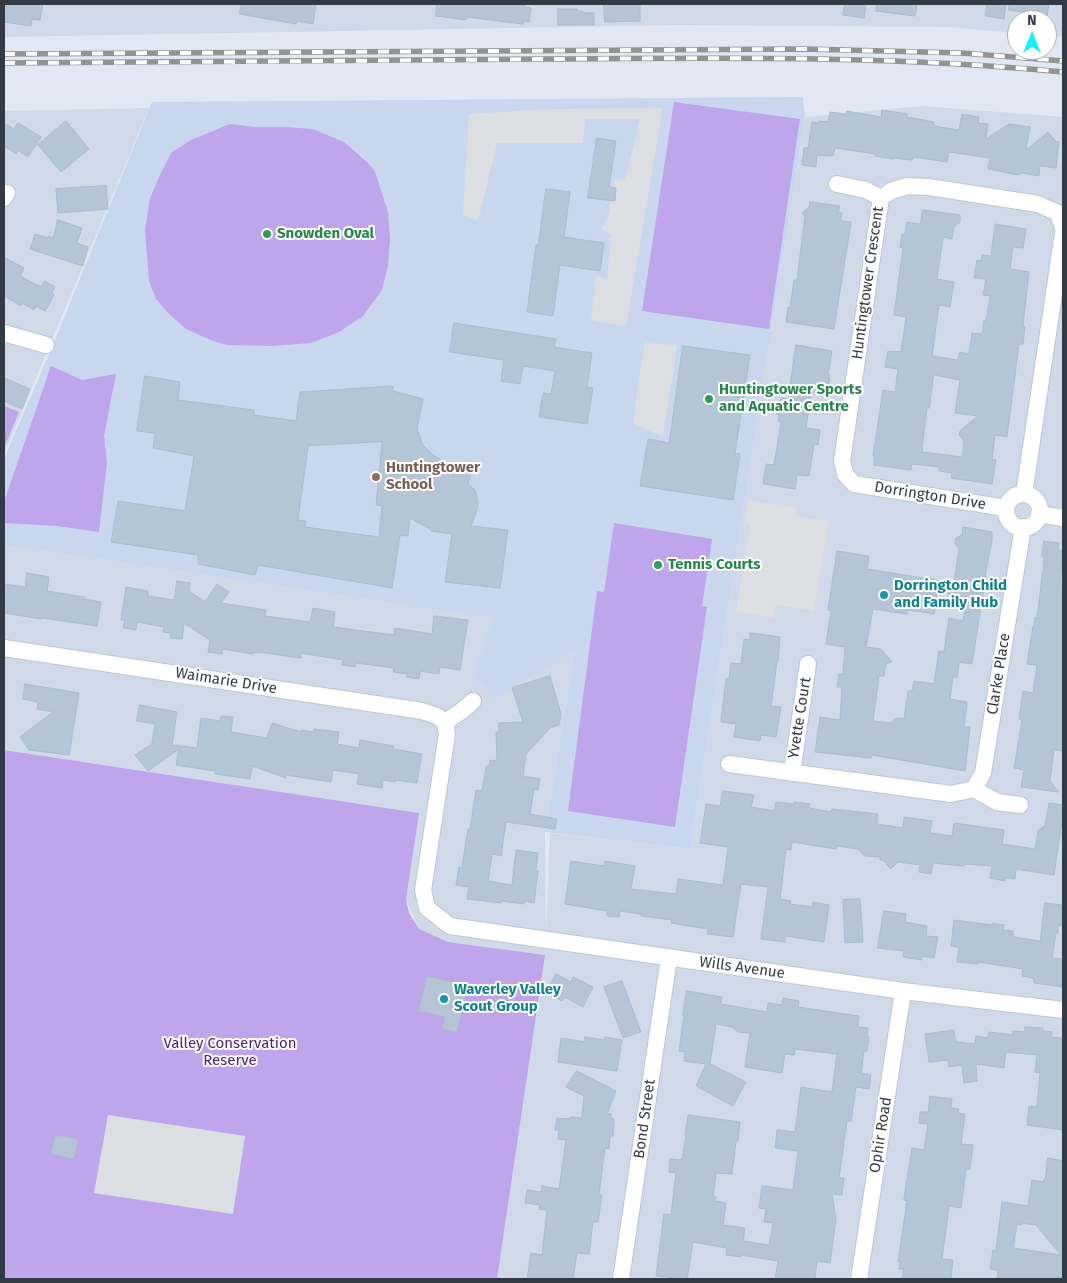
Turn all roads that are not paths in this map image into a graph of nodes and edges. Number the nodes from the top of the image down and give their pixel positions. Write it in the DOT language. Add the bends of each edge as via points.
graph roads {
  1 [pos="837,184"];
  2 [pos="881,198"];
  3 [pos="1062,216"];
  4 [pos="1063,233"];
  5 [pos="4,333"];
  6 [pos="46,345"];
  7 [pos="854,484"];
  8 [pos="1024,494"];
  9 [pos="1006,508"];
  10 [pos="1039,514"];
  11 [pos="1063,518"];
  12 [pos="1023,528"];
  13 [pos="4,648"];
  14 [pos="808,664"];
  15 [pos="473,701"];
  16 [pos="445,722"];
  17 [pos="729,764"];
  18 [pos="792,772"];
  19 [pos="974,789"];
  20 [pos="1020,805"];
  21 [pos="669,958"];
  22 [pos="903,991"];
  23 [pos="1063,1010"];
  24 [pos="621,1279"];
  25 [pos="858,1279"];
  1 -- 2 [label="street, Huntingtower Crescent" via="866,190"];
  2 -- 3 [label="street, Huntingtower Crescent" via="906,186 929,187 1038,204"];
  2 -- 7 [label="street, Huntingtower Crescent" via="842,461 845,474"];
  4 -- 8 [label="street"];
  5 -- 6 [label="street"];
  7 -- 9 [label="street, Dorrington Drive"];
  8 -- 9 [label="street" via="1012,498"];
  8 -- 10 [label="street" via="1035,499"];
  9 -- 12 [label="street" via="1009,521"];
  10 -- 11 [label="street"];
  10 -- 12 [label="street" via="1034,524"];
  12 -- 19 [label="street, Clarke Place" via="983,772"];
  13 -- 16 [label="street, Waimarie Drive" via="422,711"];
  14 -- 18 [label="street, Yvette Court"];
  15 -- 16 [label="street"];
  16 -- 21 [label="street, Wills Avenue" via="447,734 423,890 427,908 450,926"];
  17 -- 18 [label="street"];
  18 -- 19 [label="street" via="951,794"];
  19 -- 20 [label="street" via="997,802"];
  21 -- 22 [label="street, Wills Avenue"];
  21 -- 24 [label="street, Bond Street"];
  22 -- 23 [label="street, Wills Avenue"];
  22 -- 25 [label="street, Ophir Road"];
}
